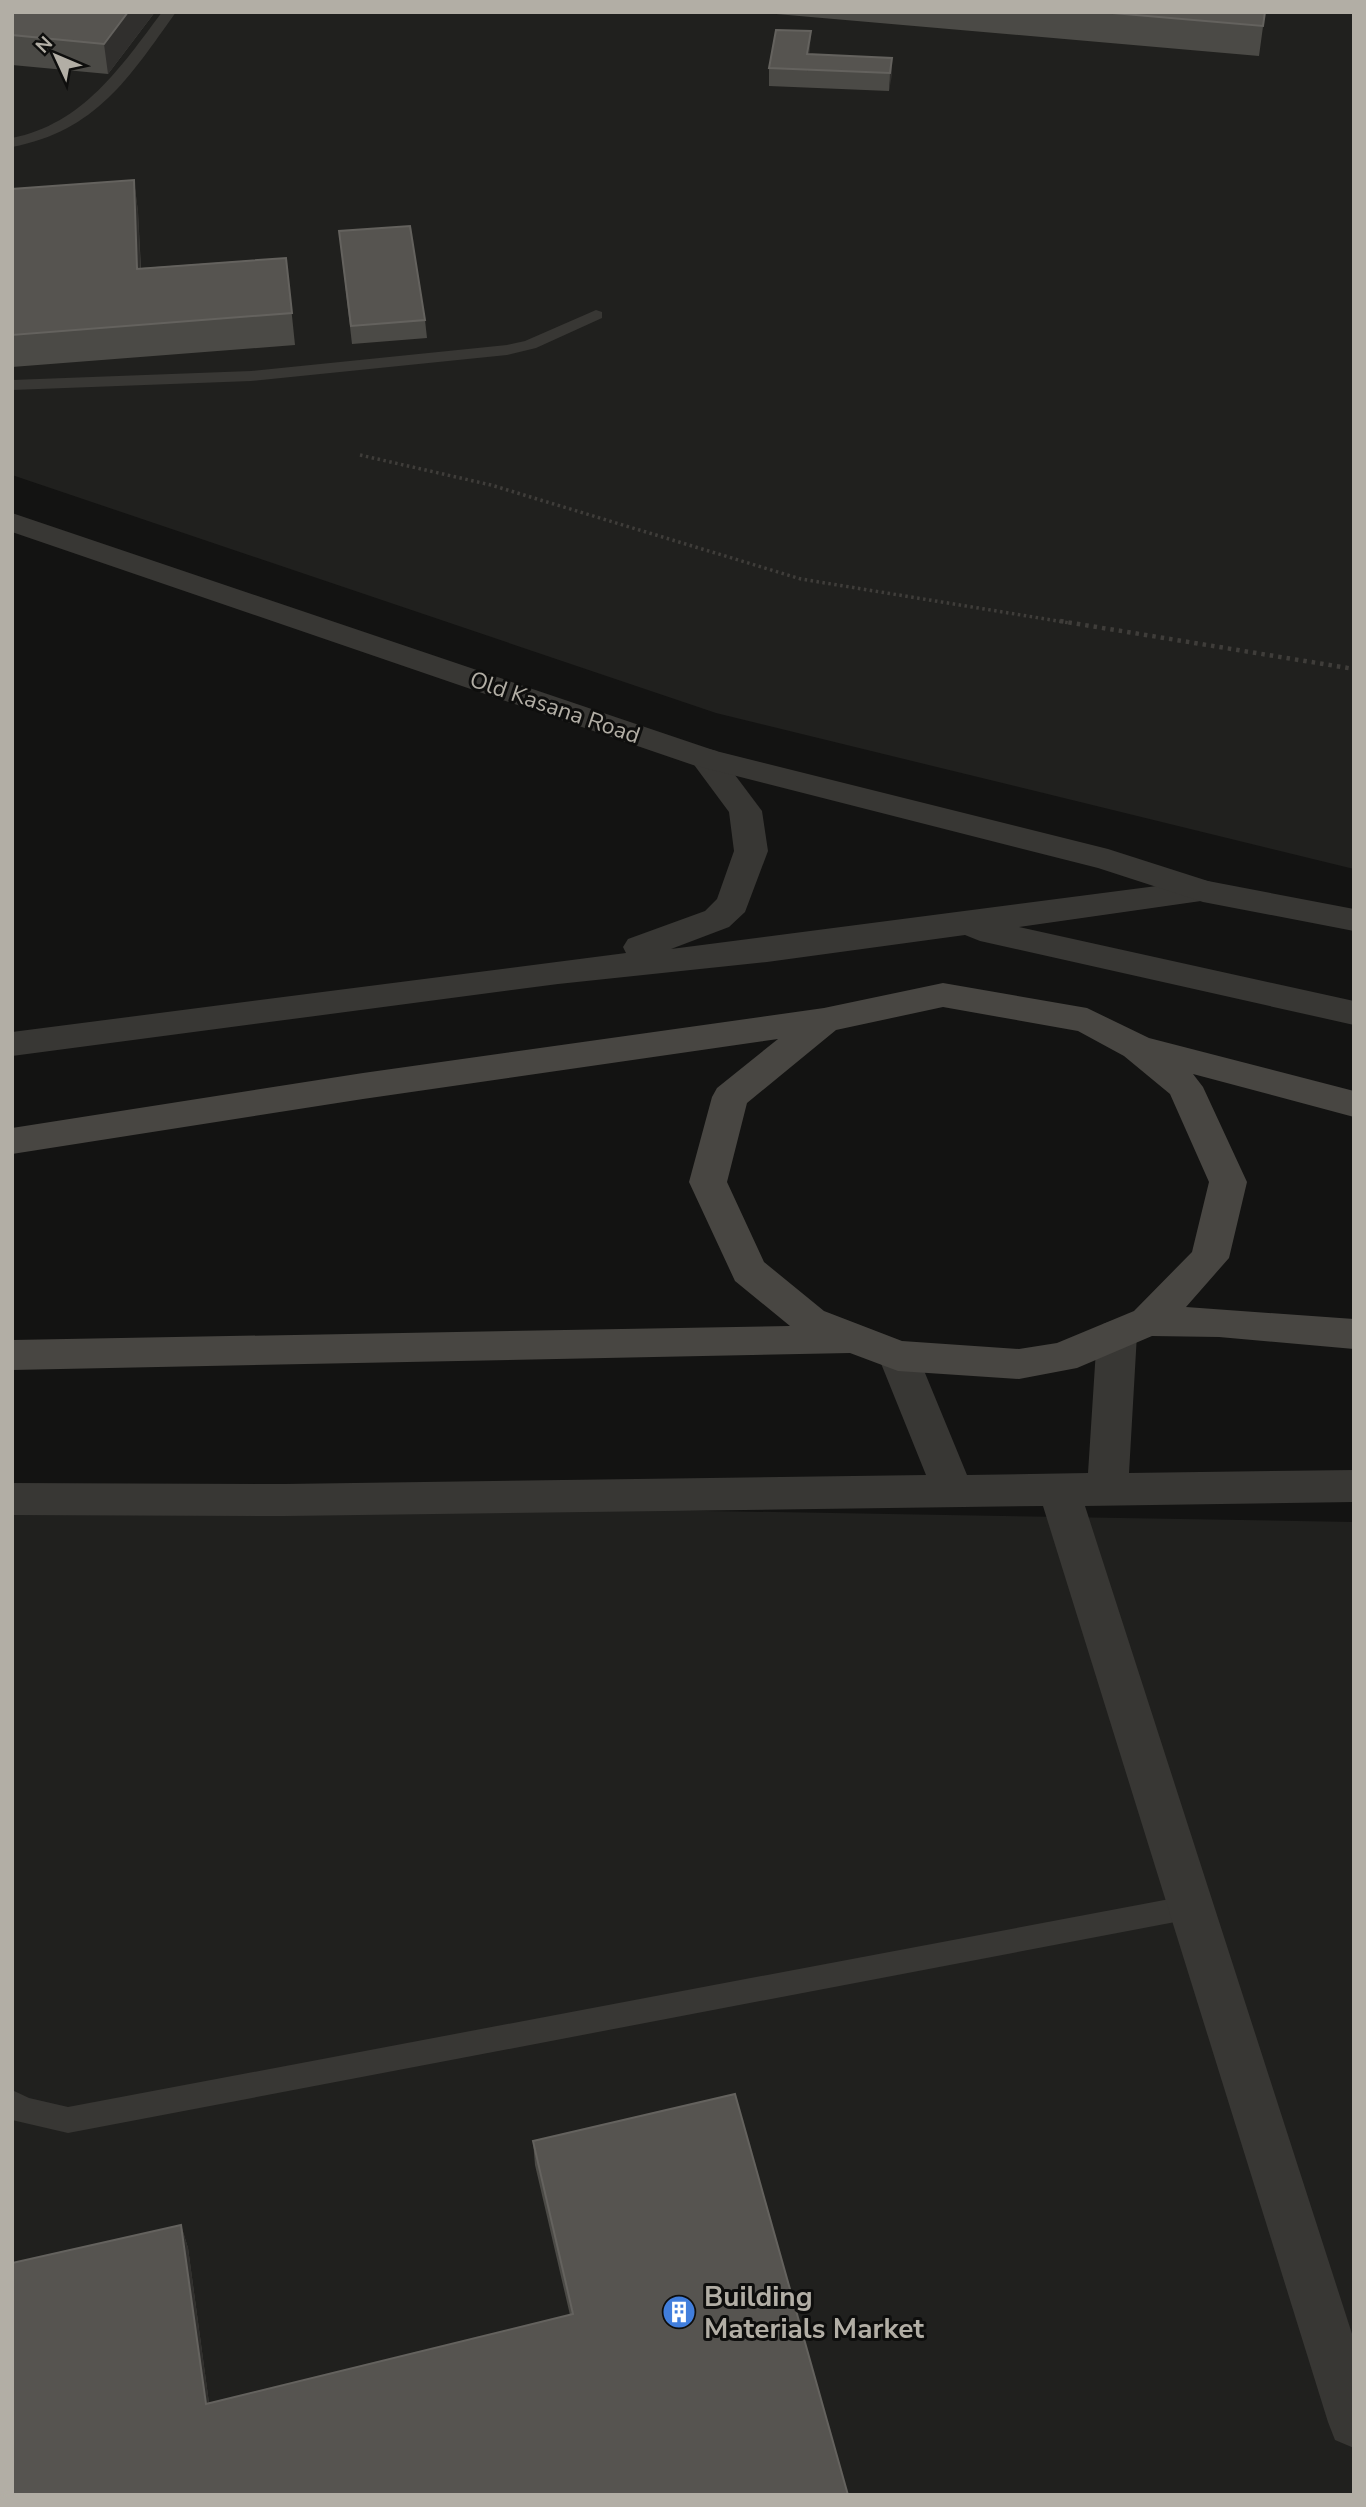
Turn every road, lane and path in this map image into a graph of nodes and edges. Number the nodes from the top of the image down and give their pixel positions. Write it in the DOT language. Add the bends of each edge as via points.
graph roads {
  1 [pos="169,12"];
  2 [pos="12,143"];
  3 [pos="596,315"];
  4 [pos="12,385"];
  5 [pos="360,455"];
  6 [pos="12,522"];
  7 [pos="1354,669"];
  8 [pos="705,758"];
  9 [pos="1203,891"];
  10 [pos="1354,920"];
  11 [pos="958,925"];
  12 [pos="558,972"];
  13 [pos="1354,1013"];
  14 [pos="825,1020"];
  15 [pos="12,1044"];
  16 [pos="1137,1046"];
  17 [pos="1354,1104"];
  18 [pos="12,1141"];
  19 [pos="1133,1328"];
  20 [pos="1354,1334"];
  21 [pos="856,1339"];
  22 [pos="12,1355"];
  23 [pos="898,1356"];
  24 [pos="1354,1486"];
  25 [pos="1108,1489"];
  26 [pos="953,1490"];
  27 [pos="1059,1490"];
  28 [pos="12,1499"];
  29 [pos="1191,1907"];
  30 [pos="12,2103"];
  31 [pos="1354,2422"];
  1 -- 2 [label="lane" via="90,110 44,137"];
  3 -- 4 [label="lane" via="508,350 251,376"];
  5 -- 7 [label="path" via="491,485 802,579"];
  6 -- 8 [label="street, Old Kasana Road"];
  8 -- 9 [label="street, Old Kasana Road" via="1108,860"];
  8 -- 12 [label="street" via="745,811 751,851 733,904 717,919 681,935"];
  9 -- 10 [label="street"];
  9 -- 11 [label="street"];
  11 -- 12 [label="street"];
  11 -- 13 [label="street"];
  12 -- 15 [label="street"];
  14 -- 16 [label="main road" via="943,995 1087,1020"];
  14 -- 18 [label="main road"];
  14 -- 21 [label="main road" via="730,1097 708,1182 749,1271 810,1321"];
  16 -- 17 [label="main road"];
  16 -- 19 [label="main road" via="1185,1087 1228,1182 1210,1258"];
  19 -- 20 [label="main road" via="1219,1322"];
  19 -- 23 [label="main road" via="1063,1357 1019,1364"];
  19 -- 25 [label="street"];
  21 -- 22 [label="main road"];
  21 -- 23 [label="main road"];
  23 -- 26 [label="street"];
  24 -- 25 [label="street"];
  25 -- 27 [label="street"];
  26 -- 27 [label="street"];
  26 -- 28 [label="street" via="285,1500"];
  27 -- 29 [label="street"];
  29 -- 30 [label="lane" via="68,2120 22,2110"];
  29 -- 31 [label="street"];
}
